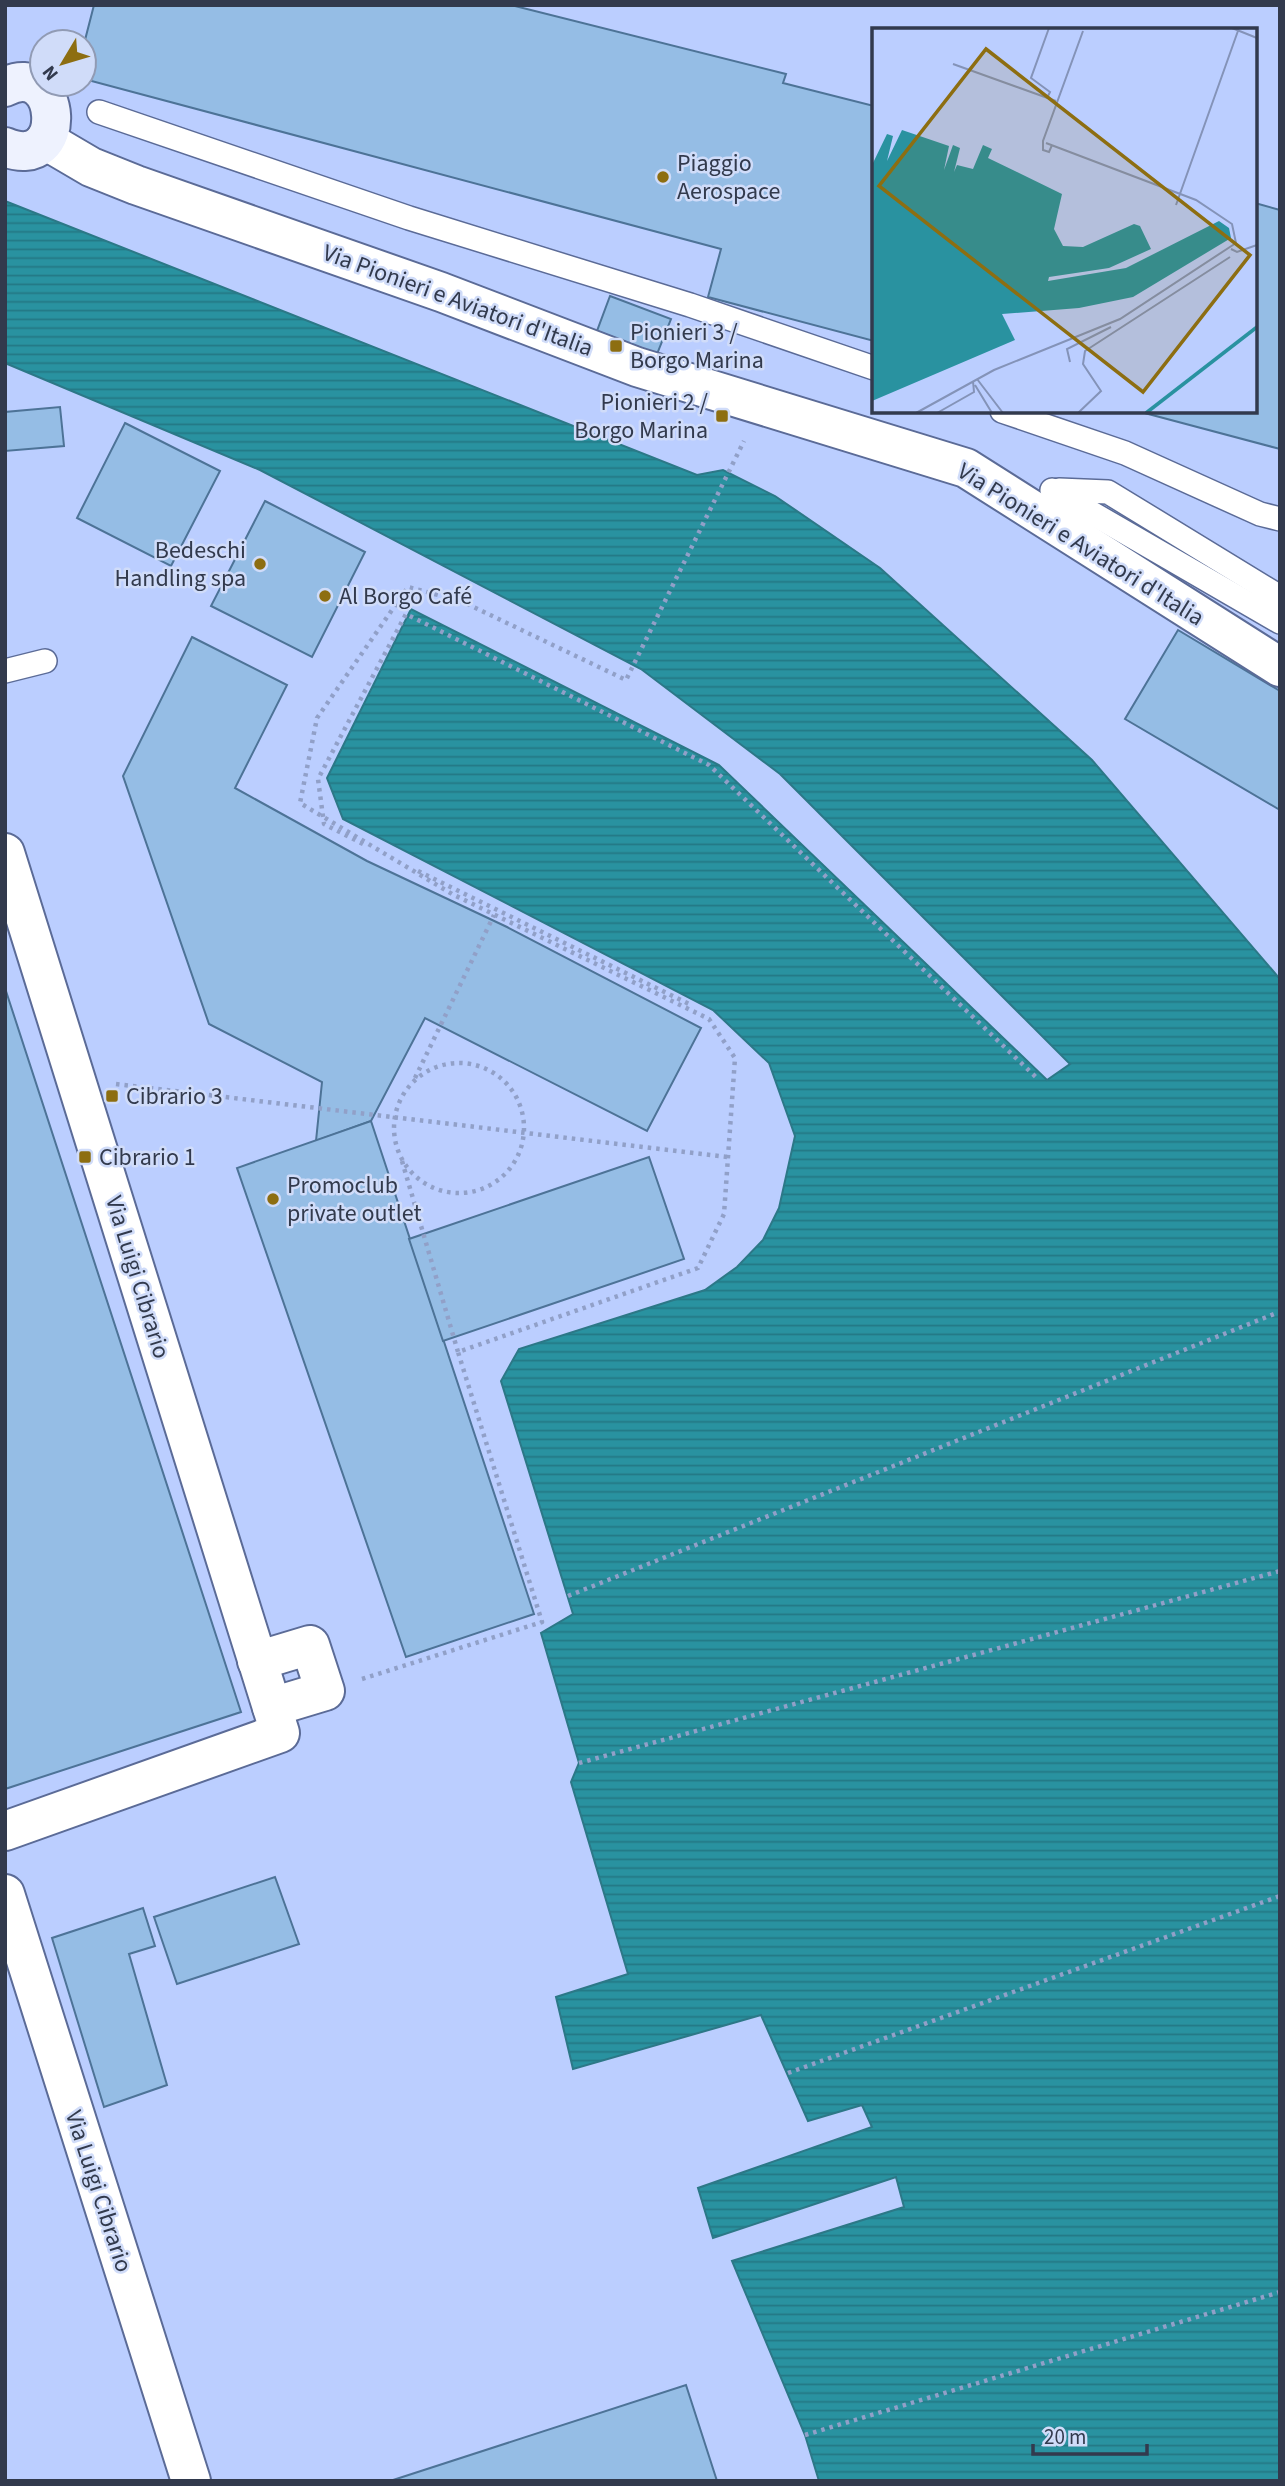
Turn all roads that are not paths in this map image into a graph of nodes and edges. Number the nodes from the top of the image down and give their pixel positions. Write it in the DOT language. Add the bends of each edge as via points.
graph roads {
  1 [pos="5,87"];
  2 [pos="99,112"];
  3 [pos="45,140"];
  4 [pos="5,146"];
  5 [pos="872,367"];
  6 [pos="1008,413"];
  7 [pos="1045,500"];
  8 [pos="1280,519"];
  9 [pos="1220,573"];
  10 [pos="1280,597"];
  11 [pos="1280,622"];
  12 [pos="45,661"];
  13 [pos="1280,667"];
  14 [pos="5,671"];
  15 [pos="5,853"];
  16 [pos="257,1661"];
  17 [pos="272,1707"];
  18 [pos="5,1831"];
  19 [pos="6,1898"];
  20 [pos="191,2481"];
  1 -- 3 [label="street" via="24,83 48,98 54,112"];
  2 -- 5 [label="lane"];
  3 -- 4 [label="street" via="25,150"];
  3 -- 7 [label="street, Via Pionieri e Aviatori d'Italia" via="91,167 637,366 966,468"];
  6 -- 8 [label="lane" via="1125,453 1259,514"];
  7 -- 9 [label="lane" via="1108,492"];
  7 -- 13 [label="street, Via Pionieri e Aviatori d'Italia" via="1112,562"];
  9 -- 10 [label="lane"];
  9 -- 11 [label="lane"];
  12 -- 14 [label="lane"];
  15 -- 16 [label="street, Via Luigi Cibrario"];
  16 -- 17 [label="street, Via Luigi Cibrario"];
  16 -- 17 [label="street" via="310,1645 325,1691"];
  17 -- 18 [label="street, Via Luigi Cibrario" via="280,1733"];
  19 -- 20 [label="street, Via Luigi Cibrario"];
}
